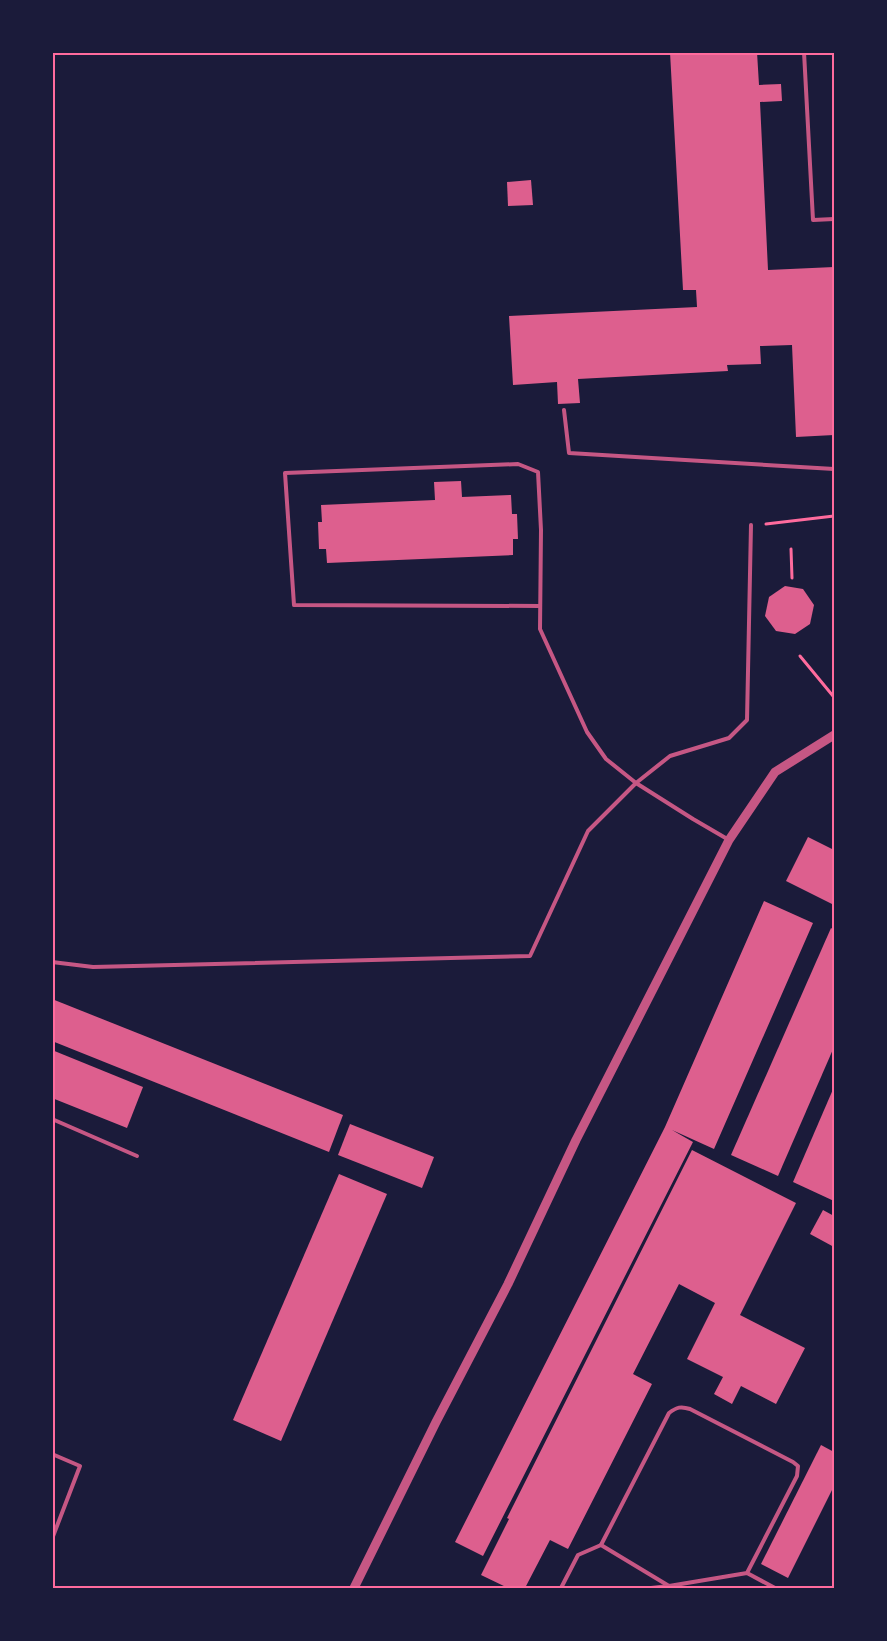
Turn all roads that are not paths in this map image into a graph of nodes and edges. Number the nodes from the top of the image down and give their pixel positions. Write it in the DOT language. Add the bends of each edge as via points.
graph roads {
  1 [pos="804,52"];
  2 [pos="834,219"];
  3 [pos="564,410"];
  4 [pos="834,468"];
  5 [pos="751,525"];
  6 [pos="540,606"];
  7 [pos="834,735"];
  8 [pos="636,783"];
  9 [pos="728,840"];
  10 [pos="52,962"];
  11 [pos="52,1119"];
  12 [pos="137,1156"];
  13 [pos="52,1454"];
  14 [pos="52,1539"];
  15 [pos="601,1545"];
  16 [pos="747,1573"];
  17 [pos="669,1586"];
  18 [pos="354,1588"];
  19 [pos="561,1588"];
  20 [pos="651,1588"];
  21 [pos="674,1588"];
  22 [pos="775,1588"];
  1 -- 2 [label="lane" via="814,220"];
  3 -- 4 [label="lane" via="569,453"];
  5 -- 8 [label="lane" via="747,720 729,738 670,756"];
  6 -- 6 [label="lane" via="538,472 518,464 285,473 294,605"];
  6 -- 8 [label="lane" via="540,629 587,732 606,759"];
  7 -- 9 [label="street" via="775,772"];
  8 -- 9 [label="lane"];
  8 -- 10 [label="lane" via="588,831 530,956 94,967"];
  9 -- 18 [label="street"];
  11 -- 12 [label="lane"];
  13 -- 14 [label="lane" via="80,1466"];
  15 -- 16 [label="lane" via="669,1413 683,1406 798,1466 797,1476"];
  15 -- 17 [label="lane"];
  15 -- 19 [label="lane" via="578,1556"];
  16 -- 17 [label="lane"];
  16 -- 22 [label="lane"];
  17 -- 20 [label="lane"];
  17 -- 21 [label="lane"];
}
